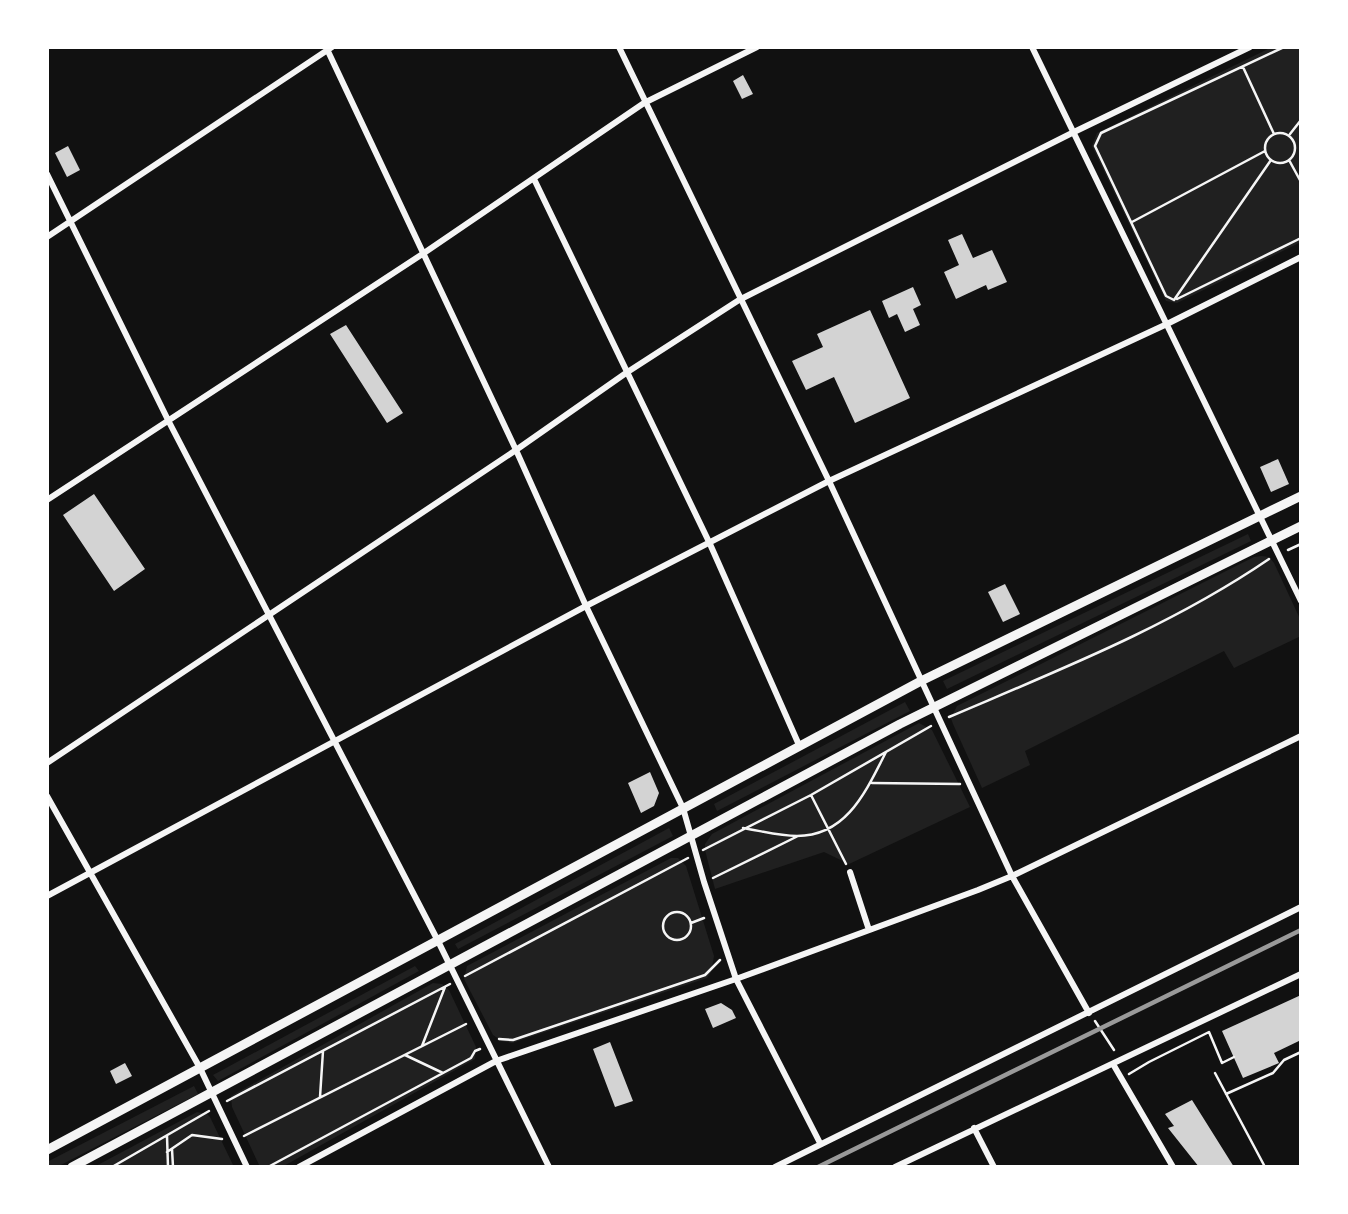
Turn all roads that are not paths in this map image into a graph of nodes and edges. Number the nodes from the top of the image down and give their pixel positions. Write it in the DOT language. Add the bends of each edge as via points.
graph roads {
  1 [pos="619,47"];
  2 [pos="757,47"];
  3 [pos="1032,47"];
  4 [pos="1250,47"];
  5 [pos="328,48"];
  6 [pos="644,103"];
  7 [pos="1074,132"];
  8 [pos="47,174"];
  9 [pos="534,178"];
  10 [pos="71,221"];
  11 [pos="47,237"];
  12 [pos="424,253"];
  13 [pos="1301,257"];
  14 [pos="739,300"];
  15 [pos="1167,324"];
  16 [pos="626,373"];
  17 [pos="167,420"];
  18 [pos="516,450"];
  19 [pos="829,481"];
  20 [pos="1301,496"];
  21 [pos="47,500"];
  22 [pos="1260,516"];
  23 [pos="1301,526"];
  24 [pos="1272,540"];
  25 [pos="710,544"];
  26 [pos="1301,601"];
  27 [pos="586,606"];
  28 [pos="270,614"];
  29 [pos="921,681"];
  30 [pos="933,707"];
  31 [pos="1301,736"];
  32 [pos="336,741"];
  33 [pos="799,745"];
  34 [pos="47,763"];
  35 [pos="47,796"];
  36 [pos="683,808"];
  37 [pos="692,834"];
  38 [pos="850,872"];
  39 [pos="90,873"];
  40 [pos="1012,876"];
  41 [pos="47,896"];
  42 [pos="1301,907"];
  43 [pos="869,929"];
  44 [pos="438,941"];
  45 [pos="449,964"];
  46 [pos="1301,974"];
  47 [pos="736,979"];
  48 [pos="1088,1013"];
  49 [pos="496,1060"];
  50 [pos="1113,1064"];
  51 [pos="200,1068"];
  52 [pos="211,1092"];
  53 [pos="974,1128"];
  54 [pos="820,1143"];
  55 [pos="47,1150"];
  56 [pos="72,1167"];
  57 [pos="247,1167"];
  58 [pos="299,1167"];
  59 [pos="549,1167"];
  60 [pos="775,1167"];
  61 [pos="895,1167"];
  62 [pos="994,1167"];
  63 [pos="1173,1167"];
  1 -- 6 [label="street"];
  2 -- 6 [label="street"];
  3 -- 7 [label="street"];
  4 -- 7 [label="street"];
  5 -- 10 [label="street"];
  5 -- 12 [label="street"];
  6 -- 9 [label="street"];
  6 -- 14 [label="street"];
  7 -- 14 [label="street"];
  7 -- 15 [label="street"];
  8 -- 10 [label="street"];
  9 -- 12 [label="street"];
  9 -- 16 [label="street"];
  10 -- 11 [label="street"];
  10 -- 17 [label="street"];
  12 -- 17 [label="street"];
  12 -- 18 [label="street"];
  13 -- 15 [label="street"];
  14 -- 16 [label="street"];
  14 -- 19 [label="street"];
  15 -- 19 [label="street"];
  15 -- 22 [label="street"];
  16 -- 18 [label="street"];
  16 -- 25 [label="street"];
  17 -- 21 [label="street"];
  17 -- 28 [label="street"];
  18 -- 27 [label="street"];
  18 -- 28 [label="street"];
  19 -- 25 [label="street"];
  19 -- 29 [label="street"];
  20 -- 22 [label="main road"];
  22 -- 24 [label="street"];
  22 -- 29 [label="main road"];
  23 -- 24 [label="main road"];
  24 -- 26 [label="street"];
  24 -- 30 [label="main road"];
  25 -- 27 [label="street"];
  25 -- 33 [label="street"];
  27 -- 32 [label="street"];
  27 -- 36 [label="street"];
  28 -- 32 [label="street"];
  28 -- 34 [label="street"];
  29 -- 30 [label="street"];
  29 -- 33 [label="main road"];
  30 -- 37 [label="main road"];
  30 -- 40 [label="street"];
  31 -- 40 [label="street"];
  32 -- 39 [label="street"];
  32 -- 44 [label="street"];
  33 -- 36 [label="main road"];
  35 -- 39 [label="street"];
  36 -- 37 [label="street"];
  36 -- 44 [label="main road"];
  37 -- 45 [label="main road"];
  37 -- 47 [label="street"];
  38 -- 43 [label="street"];
  39 -- 41 [label="street"];
  39 -- 51 [label="street"];
  40 -- 43 [label="street"];
  40 -- 48 [label="street"];
  42 -- 48 [label="street"];
  43 -- 47 [label="street"];
  44 -- 45 [label="street"];
  44 -- 51 [label="main road"];
  45 -- 49 [label="street"];
  45 -- 52 [label="main road"];
  46 -- 50 [label="street"];
  47 -- 49 [label="street"];
  47 -- 54 [label="street"];
  48 -- 54 [label="street"];
  49 -- 58 [label="street"];
  49 -- 59 [label="street"];
  50 -- 53 [label="street"];
  50 -- 63 [label="street"];
  51 -- 52 [label="street"];
  51 -- 55 [label="main road"];
  52 -- 56 [label="main road"];
  52 -- 57 [label="street"];
  53 -- 61 [label="street"];
  53 -- 62 [label="street"];
  54 -- 60 [label="street"];
}
